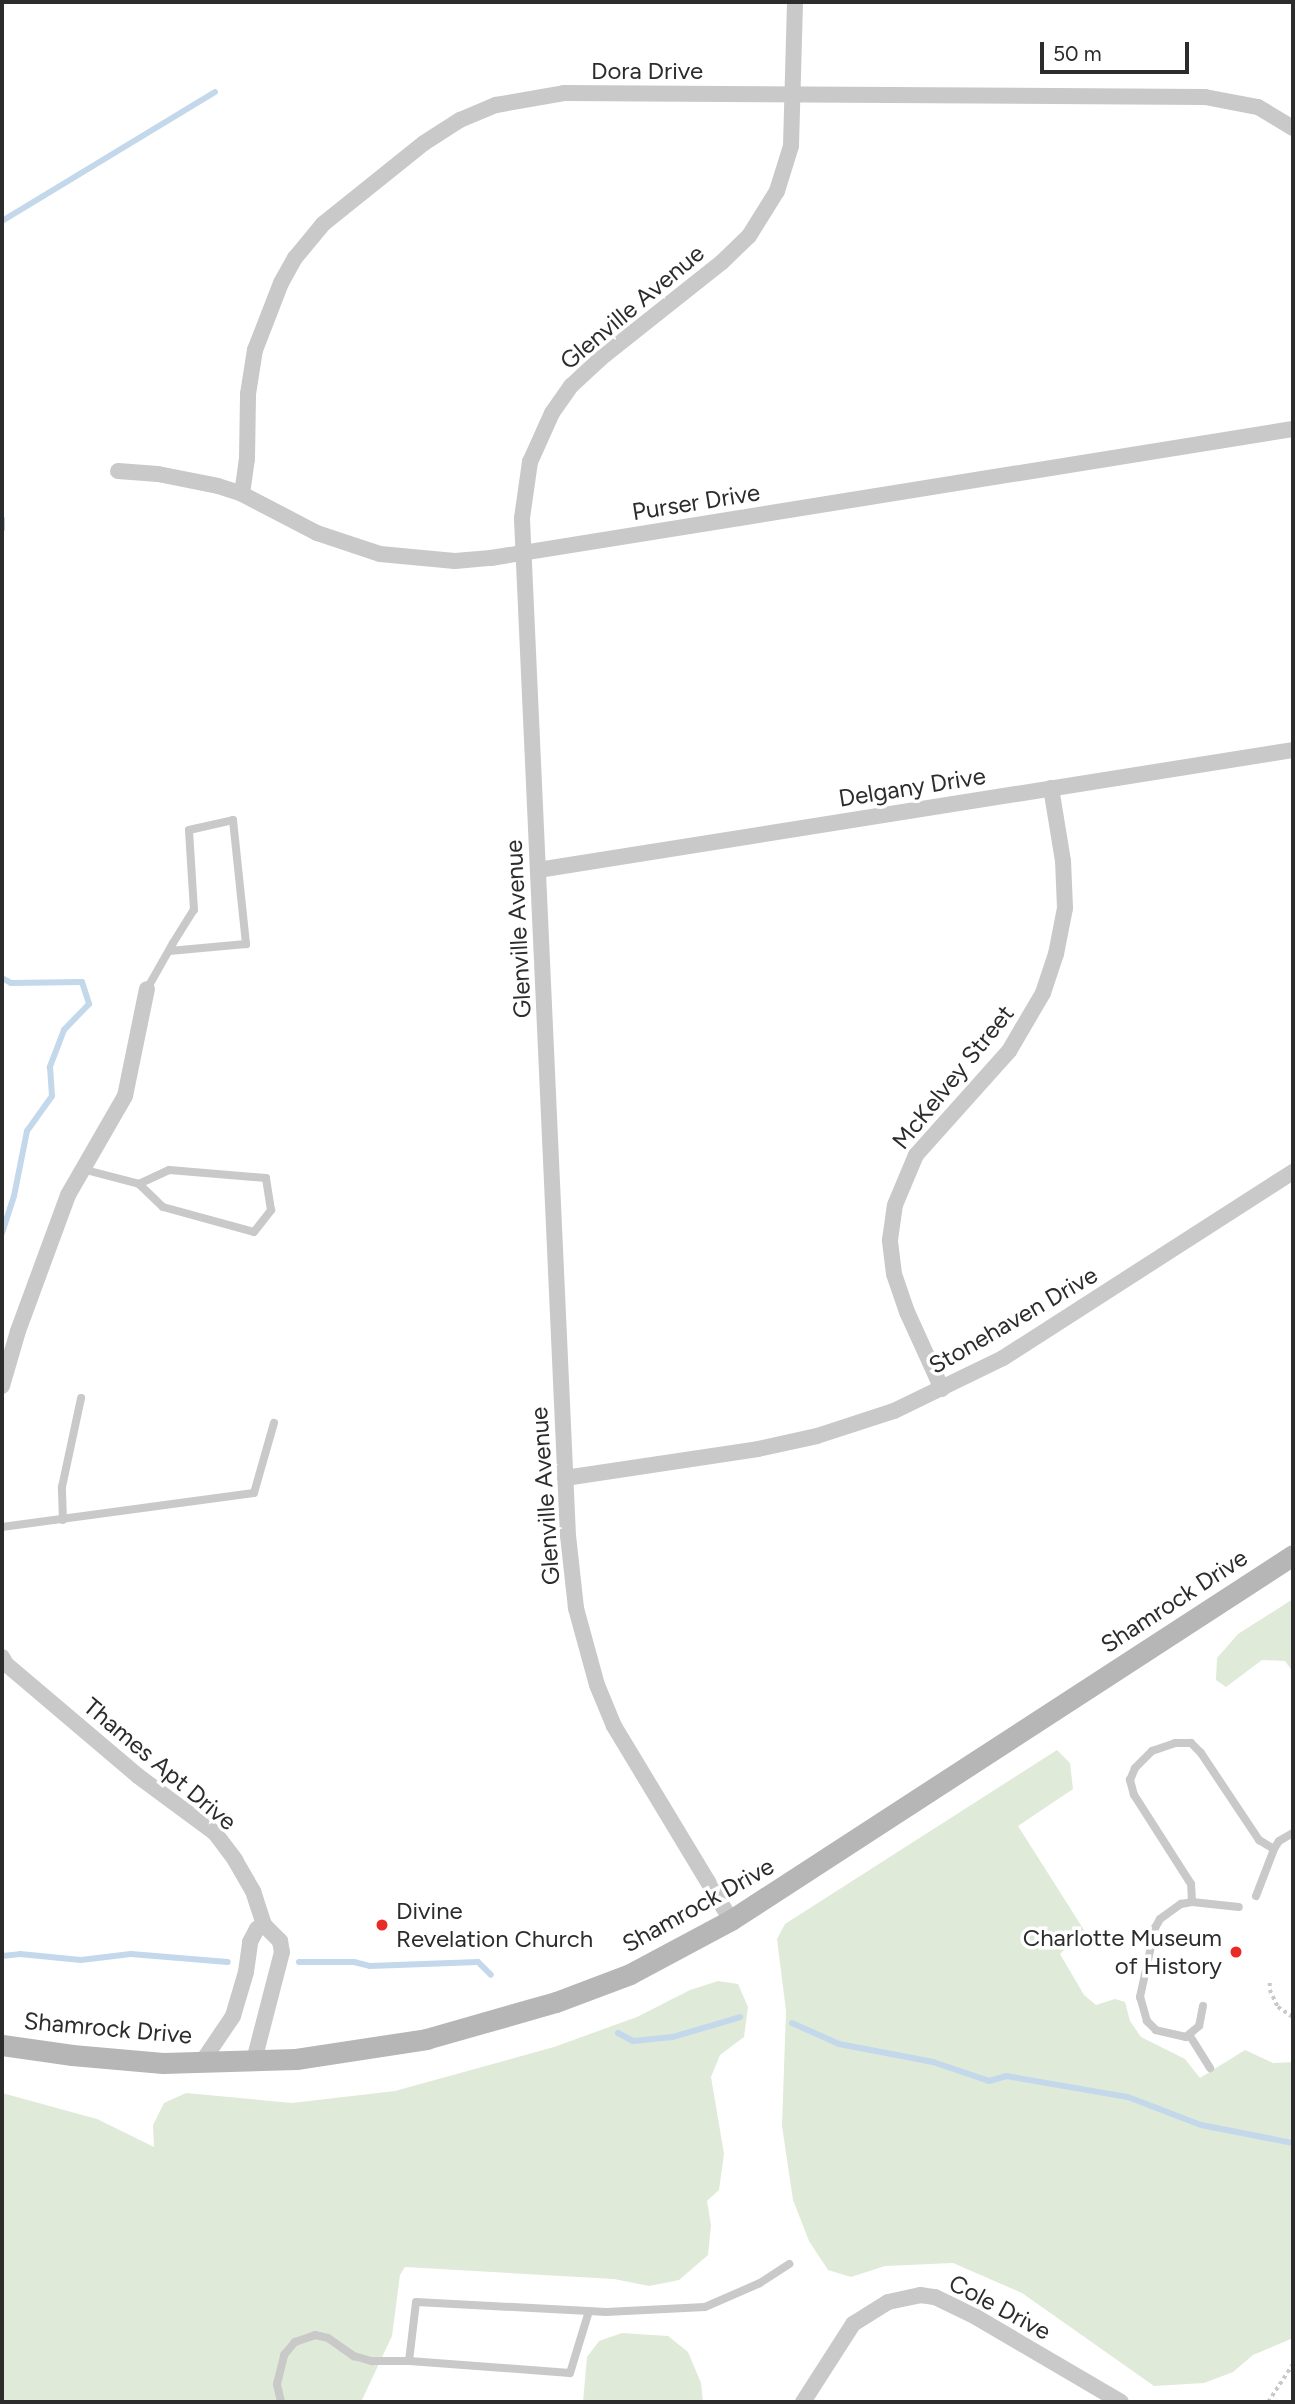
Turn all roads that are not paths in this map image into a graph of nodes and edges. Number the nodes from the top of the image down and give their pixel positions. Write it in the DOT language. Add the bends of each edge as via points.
graph roads {
  1 [pos="795,2"];
  2 [pos="794,94"];
  3 [pos="1293,128"];
  4 [pos="1293,429"];
  5 [pos="118,471"];
  6 [pos="242,494"];
  7 [pos="524,553"];
  8 [pos="1293,750"];
  9 [pos="1051,788"];
  10 [pos="538,870"];
  11 [pos="169,951"];
  12 [pos="147,989"];
  13 [pos="82,1169"];
  14 [pos="1293,1172"];
  15 [pos="139,1184"];
  16 [pos="2,1386"];
  17 [pos="942,1389"];
  18 [pos="81,1398"];
  19 [pos="274,1423"];
  20 [pos="565,1478"];
  21 [pos="63,1520"];
  22 [pos="2,1527"];
  23 [pos="1293,1555"];
  24 [pos="2,1657"];
  25 [pos="1293,1833"];
  26 [pos="1274,1849"];
  27 [pos="1256,1896"];
  28 [pos="1192,1902"];
  29 [pos="1239,1907"];
  30 [pos="731,1920"];
  31 [pos="264,1925"];
  32 [pos="1203,2006"];
  33 [pos="1190,2036"];
  34 [pos="2,2045"];
  35 [pos="254,2060"];
  36 [pos="202,2062"];
  37 [pos="1210,2068"];
  38 [pos="789,2264"];
  39 [pos="589,2311"];
  40 [pos="409,2361"];
  41 [pos="281,2402"];
  42 [pos="803,2402"];
  43 [pos="1121,2402"];
  1 -- 2 [label="street, Glenville Avenue"];
  2 -- 3 [label="street, Dora Drive" via="1205,97 1258,107"];
  2 -- 6 [label="street, Dora Drive" via="533,96 460,120 424,143 323,224 281,283 261,327 250,371"];
  2 -- 7 [label="street, Glenville Avenue" via="791,146 765,215 722,262 583,373 552,413 526,477"];
  4 -- 7 [label="street, Purser Drive"];
  5 -- 6 [label="street, Purser Drive" via="158,474"];
  6 -- 7 [label="street, Purser Drive" via="317,533 380,554 454,561"];
  7 -- 10 [label="street, Glenville Avenue"];
  8 -- 9 [label="street, Delgany Drive"];
  9 -- 10 [label="street, Delgany Drive"];
  9 -- 17 [label="street, McKelvey Street" via="1065,908 1043,993 1009,1051 921,1147 895,1205 890,1240 897,1283"];
  10 -- 20 [label="street, Glenville Avenue"];
  11 -- 11 [label="lane" via="194,910 189,830 233,820 246,944"];
  11 -- 12 [label="lane"];
  12 -- 13 [label="street" via="125,1097"];
  13 -- 15 [label="lane"];
  13 -- 16 [label="street" via="22,1319"];
  14 -- 17 [label="street, Stonehaven Drive" via="1003,1358"];
  15 -- 15 [label="lane" via="163,1207 254,1232 271,1210 266,1178 169,1170"];
  17 -- 20 [label="street, Stonehaven Drive" via="894,1411 817,1436"];
  18 -- 21 [label="lane" via="62,1487"];
  19 -- 21 [label="lane" via="254,1493"];
  20 -- 30 [label="street, Glenville Avenue" via="576,1608 597,1685 636,1766"];
  21 -- 22 [label="lane"];
  23 -- 30 [label="street, Shamrock Drive"];
  24 -- 31 [label="street, Thames Apt Drive" via="138,1776 215,1833 253,1891"];
  25 -- 26 [label="lane"];
  26 -- 27 [label="lane"];
  26 -- 28 [label="lane" via="1259,1840 1191,1743 1153,1751 1135,1768 1130,1780 1133,1795 1191,1884"];
  28 -- 29 [label="lane"];
  28 -- 33 [label="lane" via="1169,1911 1154,1928 1140,1997 1141,2010 1156,2030"];
  30 -- 35 [label="street, Shamrock Drive" via="630,1974 491,2023 379,2048"];
  31 -- 35 [label="street, Thames Apt Drive" via="275,1933 282,1952"];
  31 -- 36 [label="street" via="250,1942 233,2016"];
  32 -- 33 [label="lane" via="1199,2026"];
  33 -- 37 [label="lane"];
  34 -- 36 [label="street, Shamrock Drive" via="137,2061"];
  35 -- 36 [label="street, Shamrock Drive"];
  38 -- 39 [label="lane" via="760,2283 705,2307"];
  39 -- 40 [label="lane" via="570,2373"];
  39 -- 40 [label="lane" via="416,2302"];
  40 -- 41 [label="lane" via="372,2361 315,2335 295,2342 284,2355 277,2384"];
  42 -- 43 [label="street, Cole Drive" via="853,2324 888,2302 920,2295 935,2297 976,2317"];
}
